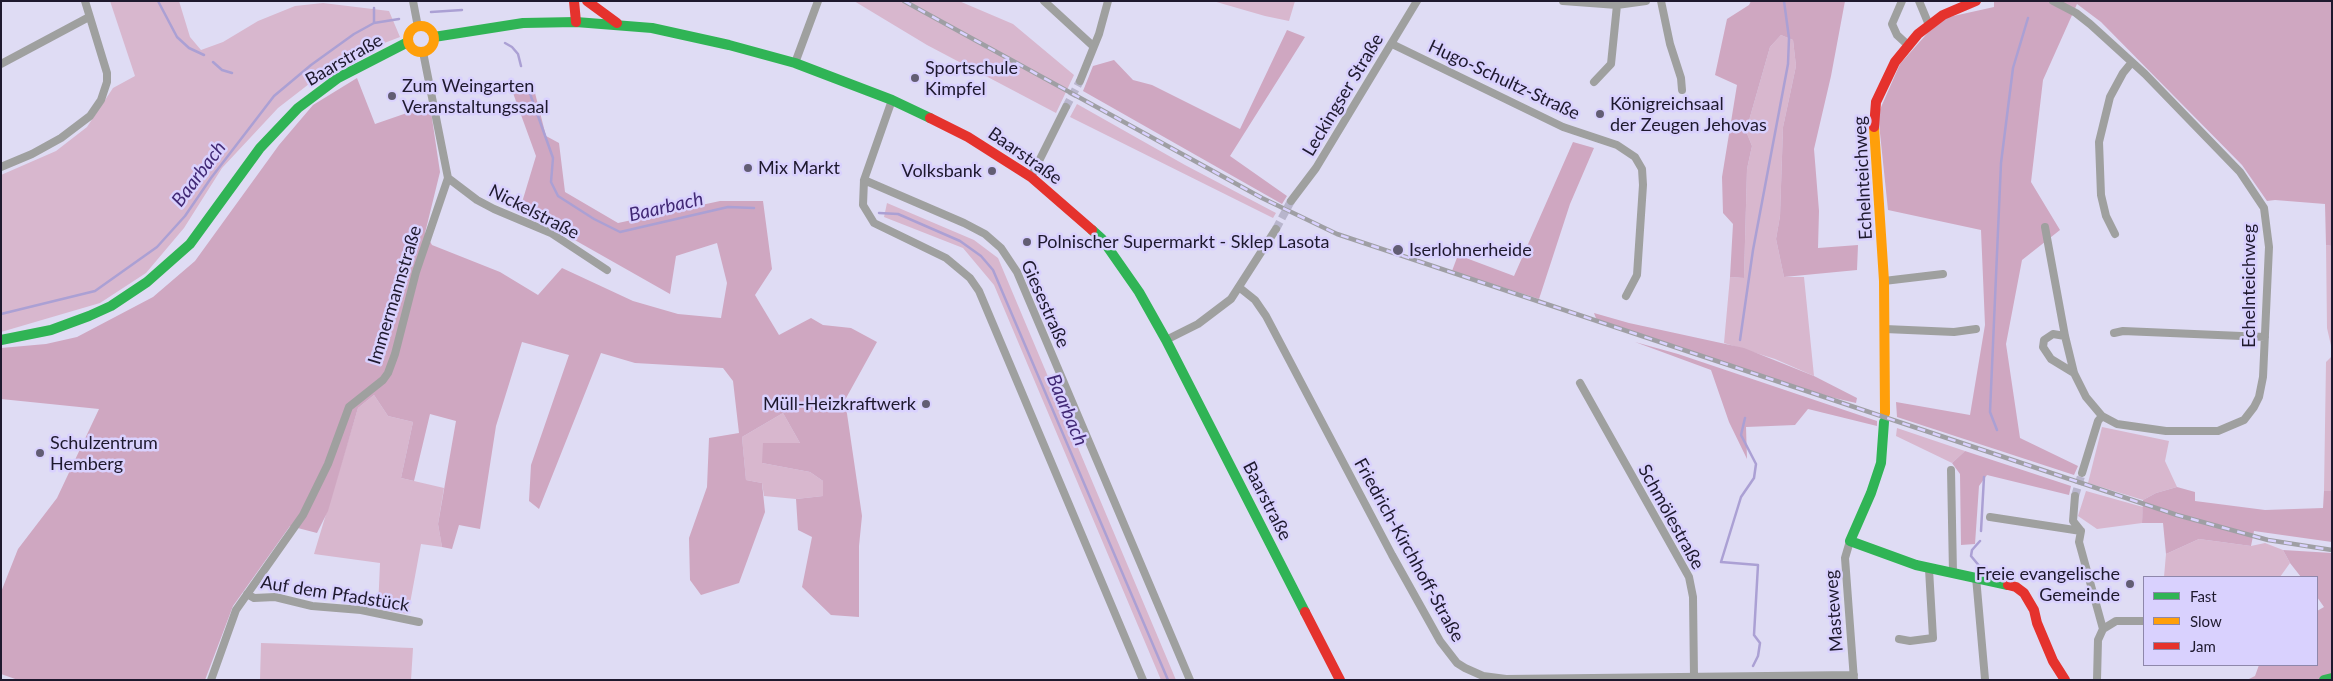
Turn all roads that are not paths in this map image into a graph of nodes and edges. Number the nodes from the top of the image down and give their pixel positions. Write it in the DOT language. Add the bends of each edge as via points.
graph roads {
  1 [pos="85,1"];
  2 [pos="413,1"];
  3 [pos="574,1"];
  4 [pos="588,1"];
  5 [pos="818,1"];
  6 [pos="1108,1"];
  7 [pos="1417,1"];
  8 [pos="1562,1"];
  9 [pos="1646,1"];
  10 [pos="1661,1"];
  11 [pos="1902,1"];
  12 [pos="1919,1"];
  13 [pos="1976,1"];
  14 [pos="2053,1"];
  15 [pos="1048,3"];
  16 [pos="1617,5"];
  17 [pos="89,17"];
  18 [pos="576,22"];
  19 [pos="618,24"];
  20 [pos="1929,24"];
  21 [pos="418,27"];
  22 [pos="434,37"];
  23 [pos="408,42"];
  24 [pos="1392,44"];
  25 [pos="1093,46"];
  26 [pos="1909,46"];
  27 [pos="423,52"];
  28 [pos="2132,62"];
  29 [pos="795,63"];
  30 [pos="1,64"];
  31 [pos="1080,81"];
  32 [pos="1594,82"];
  33 [pos="1682,90"];
  34 [pos="892,100"];
  35 [pos="1066,107"];
  36 [pos="1,167"];
  37 [pos="1030,177"];
  38 [pos="448,178"];
  39 [pos="864,180"];
  40 [pos="1291,201"];
  41 [pos="2045,227"];
  42 [pos="1276,229"];
  43 [pos="2115,234"];
  44 [pos="606,270"];
  45 [pos="1943,274"];
  46 [pos="1884,281"];
  47 [pos="1240,288"];
  48 [pos="1626,296"];
  49 [pos="1885,329"];
  50 [pos="1976,329"];
  51 [pos="2114,333"];
  52 [pos="2065,336"];
  53 [pos="2265,337"];
  54 [pos="1,340"];
  55 [pos="1166,340"];
  56 [pos="2074,373"];
  57 [pos="1580,383"];
  58 [pos="2102,416"];
  59 [pos="1951,470"];
  60 [pos="2082,473"];
  61 [pos="2075,496"];
  62 [pos="1990,517"];
  63 [pos="2080,531"];
  64 [pos="1850,541"];
  65 [pos="1929,569"];
  66 [pos="1953,573"];
  67 [pos="1976,578"];
  68 [pos="246,594"];
  69 [pos="2143,621"];
  70 [pos="419,622"];
  71 [pos="2103,629"];
  72 [pos="1899,639"];
  73 [pos="1694,677"];
  74 [pos="1854,677"];
  75 [pos="2332,678"];
  76 [pos="1985,679"];
  77 [pos="211,680"];
  78 [pos="1143,680"];
  79 [pos="1190,680"];
  80 [pos="1340,680"];
  81 [pos="2065,680"];
  82 [pos="2098,680"];
  83 [pos="2324,680"];
  1 -- 17 [label="street"];
  2 -- 21 [label="street"];
  3 -- 18 [label="main road"];
  4 -- 19 [label="main road"];
  5 -- 29 [label="street"];
  6 -- 25 [label="street"];
  7 -- 24 [label="street, Leckingser Straße"];
  8 -- 16 [label="street"];
  9 -- 16 [label="street"];
  10 -- 33 [label="street" via="1670,44 1682,78"];
  11 -- 26 [label="street" via="1892,24 1897,35"];
  12 -- 20 [label="street"];
  13 -- 20 [label="main road, Echelnteichweg"];
  14 -- 28 [label="street, Echelnteichweg" via="2076,13"];
  15 -- 25 [label="street"];
  16 -- 32 [label="street" via="1611,64"];
  17 -- 30 [label="street"];
  17 -- 36 [label="street" via="107,73 101,100 90,116 62,138"];
  18 -- 19 [label="main road, Baarstraße"];
  18 -- 22 [label="main road, Baarstraße" via="523,23"];
  19 -- 29 [label="main road, Baarstraße" via="726,44"];
  20 -- 26 [label="main road, Echelnteichweg"];
  21 -- 22 [label="main road" via="429,30"];
  21 -- 23 [label="main road" via="409,34"];
  22 -- 27 [label="main road" via="433,45"];
  23 -- 27 [label="main road" via="412,49"];
  23 -- 54 [label="main road, Baarstraße" via="338,78 298,108 260,148 190,244 147,282 111,306 82,319 51,330"];
  24 -- 40 [label="street, Leckingser Straße" via="1316,168"];
  24 -- 48 [label="street, Hugo-Schultz-Straße" via="1563,126 1617,145 1635,157 1642,170 1643,184 1638,266"];
  25 -- 31 [label="street"];
  26 -- 46 [label="main road, Echelnteichweg" via="1895,62 1883,84 1873,116"];
  27 -- 38 [label="street"];
  28 -- 43 [label="street" via="2110,96 2099,142 2101,195"];
  28 -- 53 [label="street, Echelnteichweg" via="2235,167 2264,208 2269,247"];
  29 -- 34 [label="main road, Baarstraße"];
  34 -- 37 [label="main road, Baarstraße" via="968,137"];
  34 -- 39 [label="street"];
  35 -- 37 [label="street"];
  37 -- 55 [label="main road, Baarstraße" via="1102,239 1139,292"];
  38 -- 44 [label="street, Nickelstraße" via="477,200 551,233"];
  38 -- 68 [label="street, Immermannstraße" via="416,272 388,373 377,387 349,407 328,464 303,515"];
  39 -- 78 [label="street" via="863,205 874,223 946,258 970,278 979,291"];
  39 -- 79 [label="street, Giesestraße" via="985,234 996,243 1017,272"];
  41 -- 52 [label="street, Echelnteichweg"];
  42 -- 47 [label="street"];
  45 -- 46 [label="street"];
  46 -- 49 [label="main road, Echelnteichweg"];
  47 -- 55 [label="street" via="1222,308"];
  47 -- 73 [label="street, Friedrich-Kirchhoff-Straße" via="1255,300 1266,316 1392,555 1440,641 1457,663 1483,676 1506,679"];
  49 -- 50 [label="street" via="1954,332"];
  49 -- 64 [label="main road, Echelnteichweg" via="1885,418 1881,463"];
  51 -- 53 [label="street"];
  52 -- 56 [label="street, Echelnteichweg"];
  52 -- 56 [label="street" via="2053,334 2044,340 2043,347 2051,359"];
  53 -- 58 [label="street, Echelnteichweg" via="2259,396 2244,420 2236,425 2218,431 2166,431 2118,424"];
  55 -- 80 [label="main road, Baarstraße"];
  56 -- 58 [label="street, Echelnteichweg" via="2086,397"];
  57 -- 73 [label="street, Schmölestraße" via="1689,577 1693,597"];
  58 -- 60 [label="street"];
  59 -- 66 [label="street"];
  61 -- 63 [label="street" via="2073,521"];
  62 -- 63 [label="street"];
  63 -- 71 [label="street" via="2079,542"];
  64 -- 65 [label="main road"];
  64 -- 74 [label="street, Masteweg" via="1845,558"];
  65 -- 66 [label="main road"];
  65 -- 72 [label="street" via="1934,638"];
  66 -- 67 [label="main road"];
  67 -- 76 [label="street"];
  67 -- 81 [label="main road" via="2016,587 2024,593"];
  68 -- 70 [label="street, Auf dem Pfadstück" via="254,598 275,597 312,606 361,610"];
  68 -- 77 [label="street, Immermannstraße" via="228,628"];
  69 -- 71 [label="street" via="2116,621"];
  71 -- 82 [label="street" via="2098,640"];
  73 -- 74 [label="street, Friedrich-Kirchhoff-Straße"];
  75 -- 83 [label="main road"];
}
